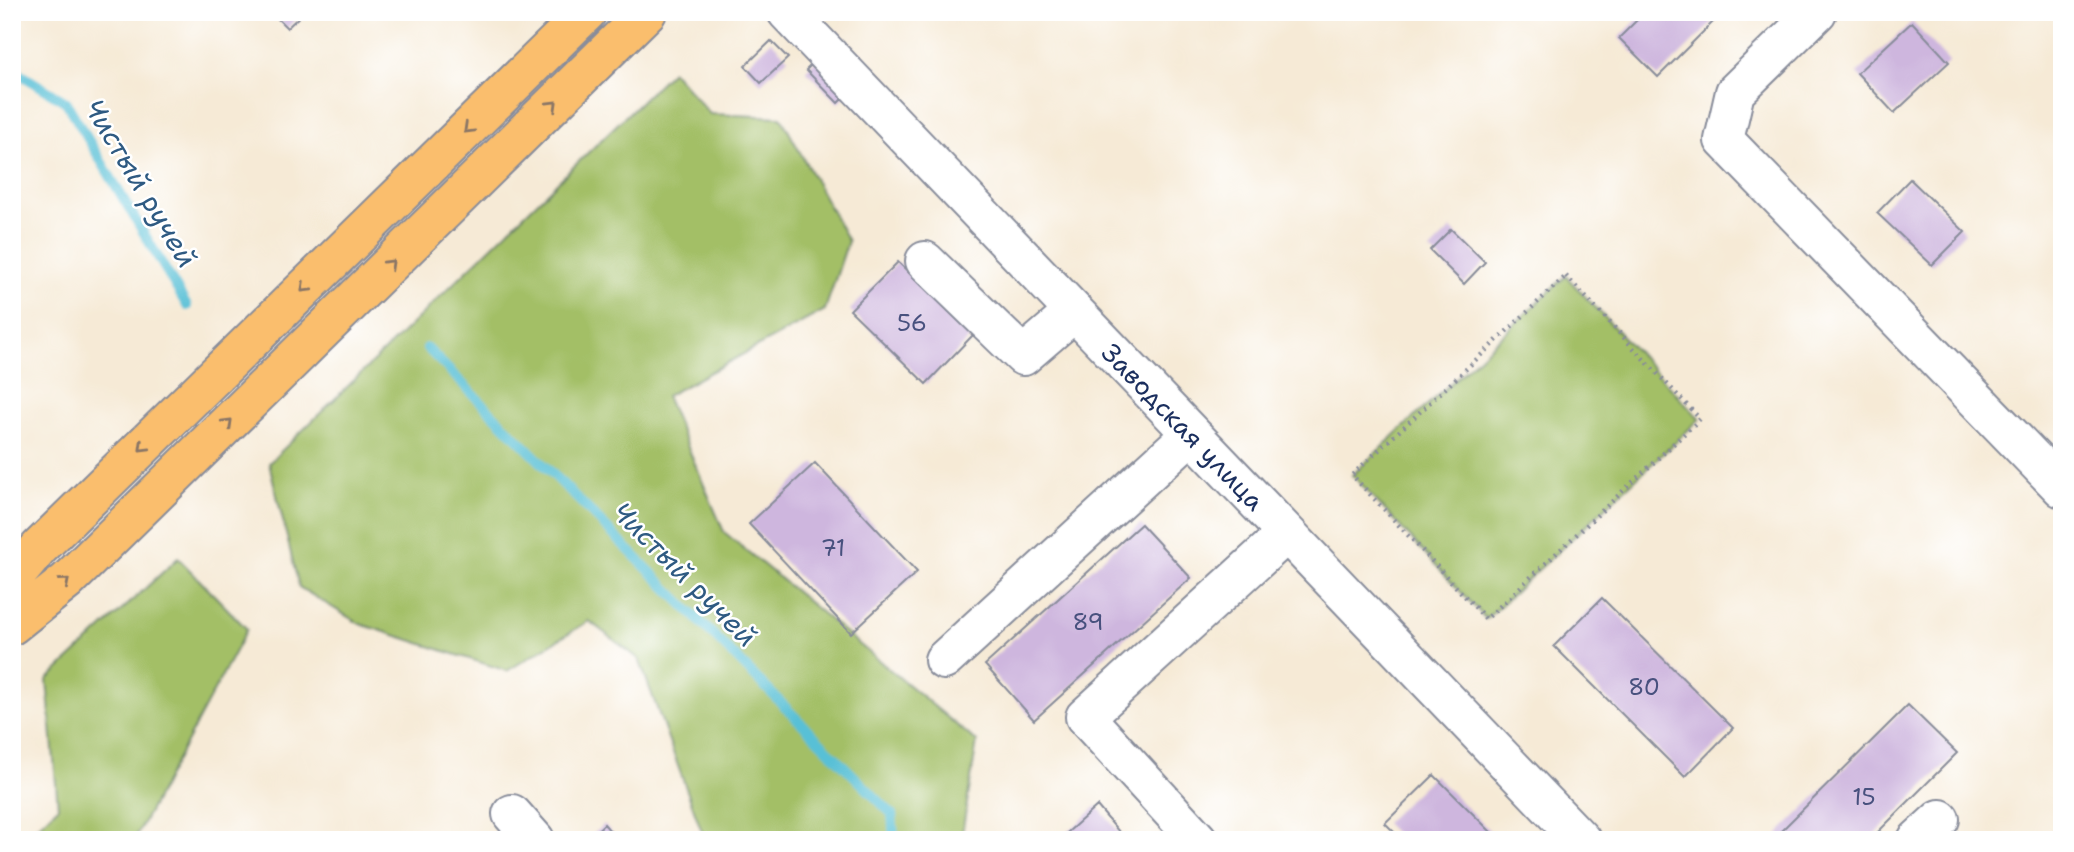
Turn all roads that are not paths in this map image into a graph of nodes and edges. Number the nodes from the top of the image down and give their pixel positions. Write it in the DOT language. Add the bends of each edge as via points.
graph roads {
  1 [pos="587,12"];
  2 [pos="647,12"];
  3 [pos="787,12"];
  4 [pos="1817,12"];
  5 [pos="925,261"];
  6 [pos="1073,313"];
  7 [pos="1190,435"];
  8 [pos="2062,488"];
  9 [pos="1286,534"];
  10 [pos="12,580"];
  11 [pos="12,625"];
  12 [pos="944,660"];
  13 [pos="1198,840"];
  14 [pos="1581,840"];
  1 -- 10 [label="main road, one-way" via="39,548"];
  11 -- 2 [label="main road, one-way" via="67,581"];
  3 -- 6 [label="street, Заводская улица"];
  4 -- 8 [label="street" via="1735,92 1724,140"];
  5 -- 6 [label="street" via="1023,356"];
  6 -- 7 [label="street, Заводская улица"];
  7 -- 9 [label="street, Заводская улица"];
  7 -- 12 [label="street"];
  9 -- 13 [label="street" via="1085,717"];
  9 -- 14 [label="street, Заводская улица"];
}
